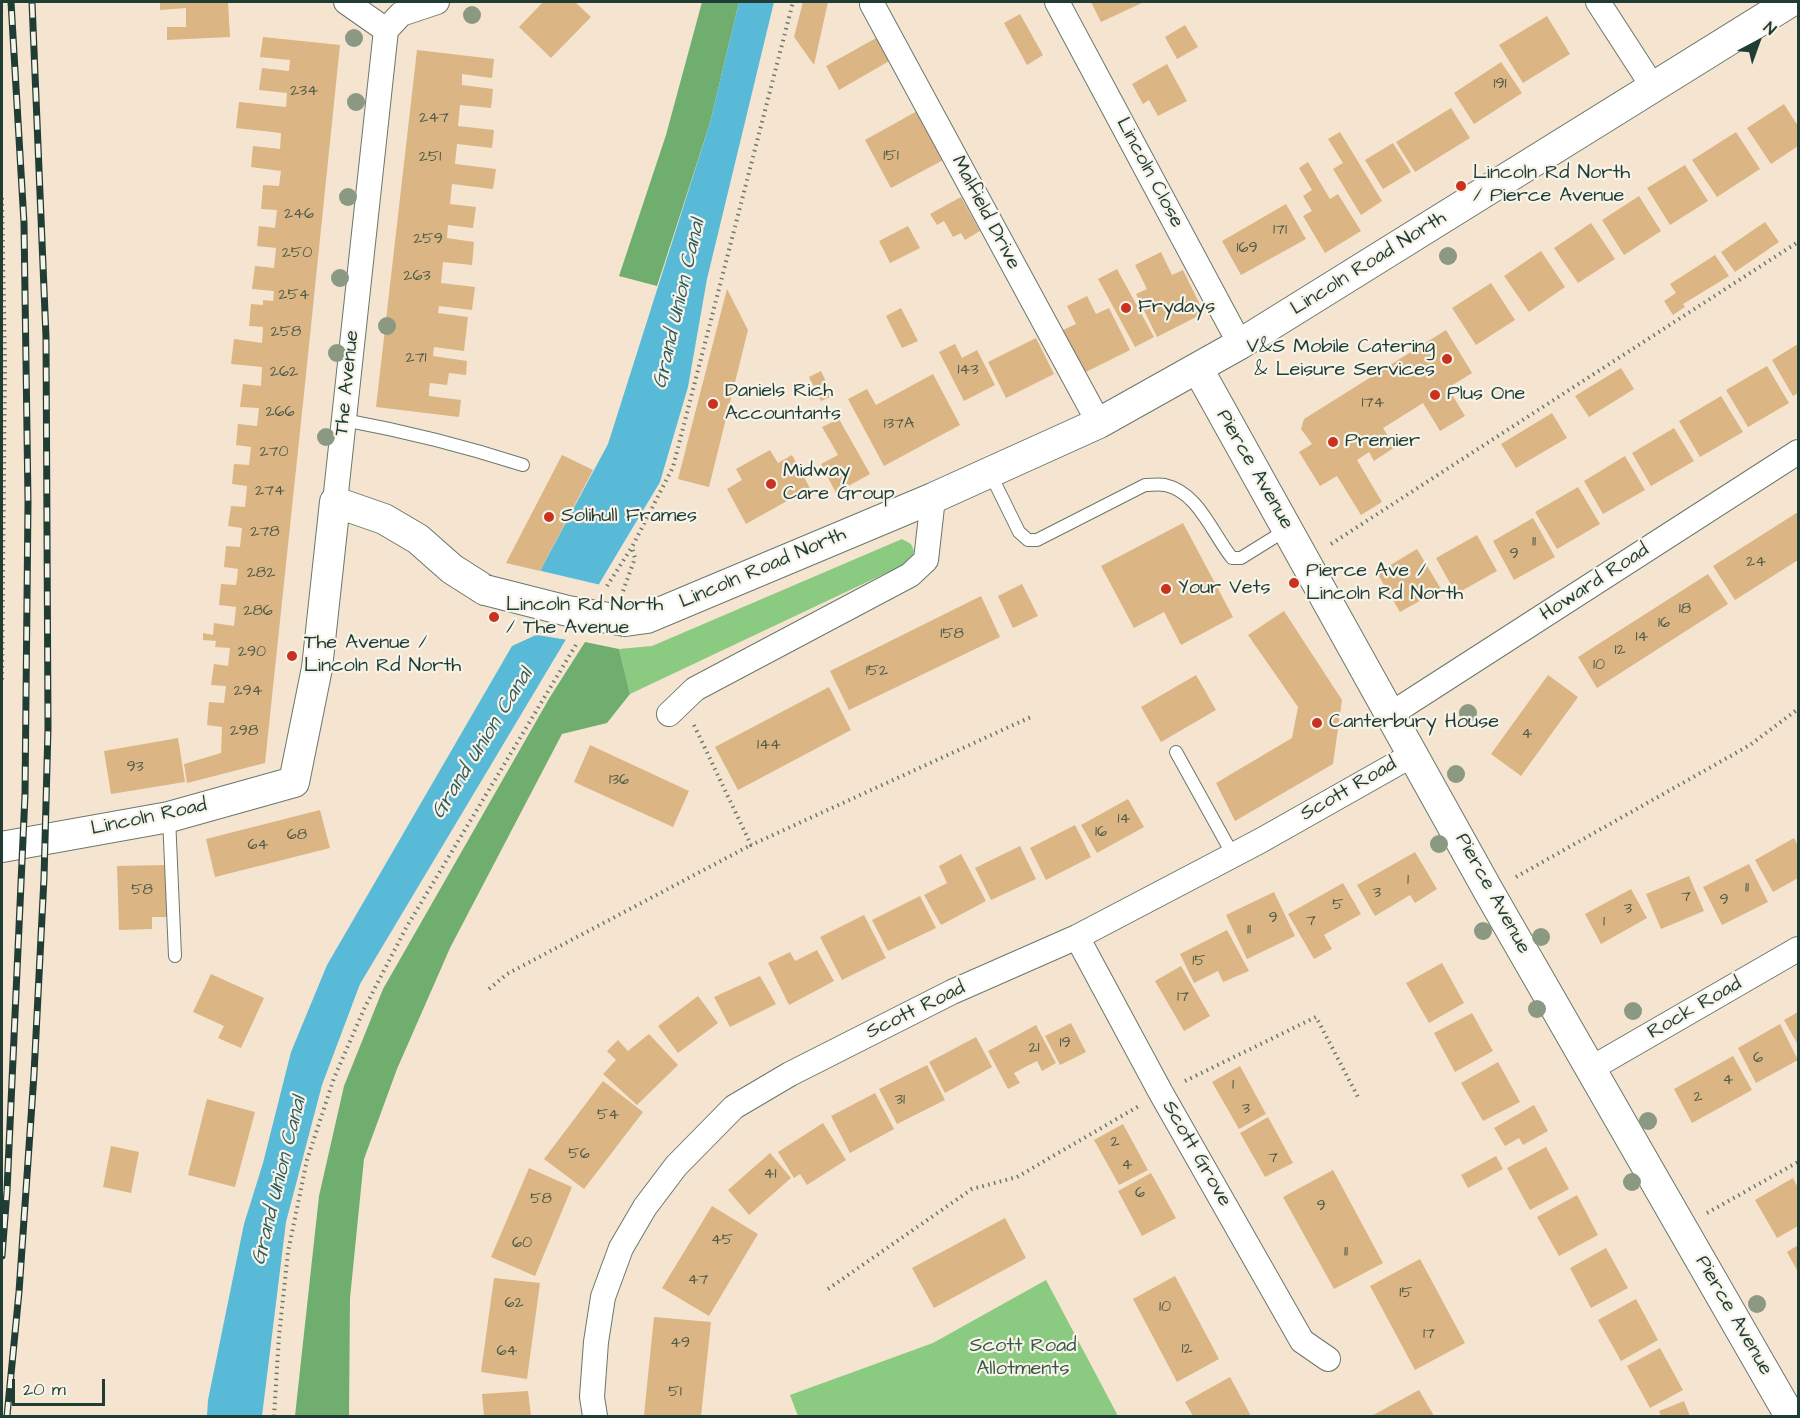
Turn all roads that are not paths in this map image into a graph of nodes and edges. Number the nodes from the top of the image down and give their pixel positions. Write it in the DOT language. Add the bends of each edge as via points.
graph roads {
  1 [pos="346,2"];
  2 [pos="437,2"];
  3 [pos="1058,2"];
  4 [pos="1598,2"];
  5 [pos="1790,2"];
  6 [pos="872,4"];
  7 [pos="386,30"];
  8 [pos="1653,87"];
  9 [pos="1240,344"];
  10 [pos="1198,369"];
  11 [pos="344,420"];
  12 [pos="1099,423"];
  13 [pos="1798,452"];
  14 [pos="523,465"];
  15 [pos="990,473"];
  16 [pos="933,498"];
  17 [pos="335,502"];
  18 [pos="1287,529"];
  19 [pos="676,707"];
  20 [pos="1391,714"];
  21 [pos="1176,752"];
  22 [pos="1414,754"];
  23 [pos="294,782"];
  24 [pos="169,817"];
  25 [pos="2,847"];
  26 [pos="1233,855"];
  27 [pos="1077,937"];
  28 [pos="1798,950"];
  29 [pos="175,956"];
  30 [pos="1592,1068"];
  31 [pos="1328,1359"];
  32 [pos="595,1416"];
  33 [pos="1790,1416"];
  1 -- 7 [label="street"];
  2 -- 7 [label="street" via="401,14"];
  3 -- 9 [label="street, Lincoln Close"];
  4 -- 8 [label="street"];
  5 -- 8 [label="street, Lincoln Road North"];
  6 -- 12 [label="street, Malfield Drive"];
  7 -- 11 [label="street, The Avenue"];
  8 -- 9 [label="street, Lincoln Road North"];
  9 -- 10 [label="street, Lincoln Road North"];
  10 -- 12 [label="street, Lincoln Road North"];
  10 -- 18 [label="street, Pierce Avenue"];
  11 -- 14 [label="lane"];
  11 -- 17 [label="street, The Avenue"];
  12 -- 15 [label="street, Lincoln Road North"];
  13 -- 20 [label="street, Howard Road"];
  15 -- 16 [label="street, Lincoln Road North"];
  15 -- 18 [label="lane" via="1019,532 1028,540 1037,540 1146,485 1165,485 1184,493 1232,558 1241,558"];
  16 -- 17 [label="street, Lincoln Road North, bridge" via="647,618 625,621 485,590 452,569 418,539 384,519"];
  16 -- 19 [label="street" via="926,560 910,574 695,689"];
  17 -- 23 [label="street, The Avenue" via="317,668"];
  18 -- 20 [label="street, Pierce Avenue"];
  20 -- 22 [label="street, Pierce Avenue"];
  21 -- 26 [label="lane"];
  22 -- 26 [label="street, Scott Road"];
  22 -- 30 [label="street, Pierce Avenue"];
  23 -- 24 [label="street, Lincoln Road"];
  24 -- 25 [label="street, Lincoln Road"];
  24 -- 29 [label="lane"];
  26 -- 27 [label="street, Scott Road"];
  27 -- 31 [label="street, Scott Grove" via="1302,1341"];
  27 -- 32 [label="street, Scott Road" via="952,992 790,1074 734,1107 676,1166 621,1248 603,1297 596,1342 592,1397"];
  28 -- 30 [label="street, Rock Road"];
  30 -- 33 [label="street, Pierce Avenue"];
}
